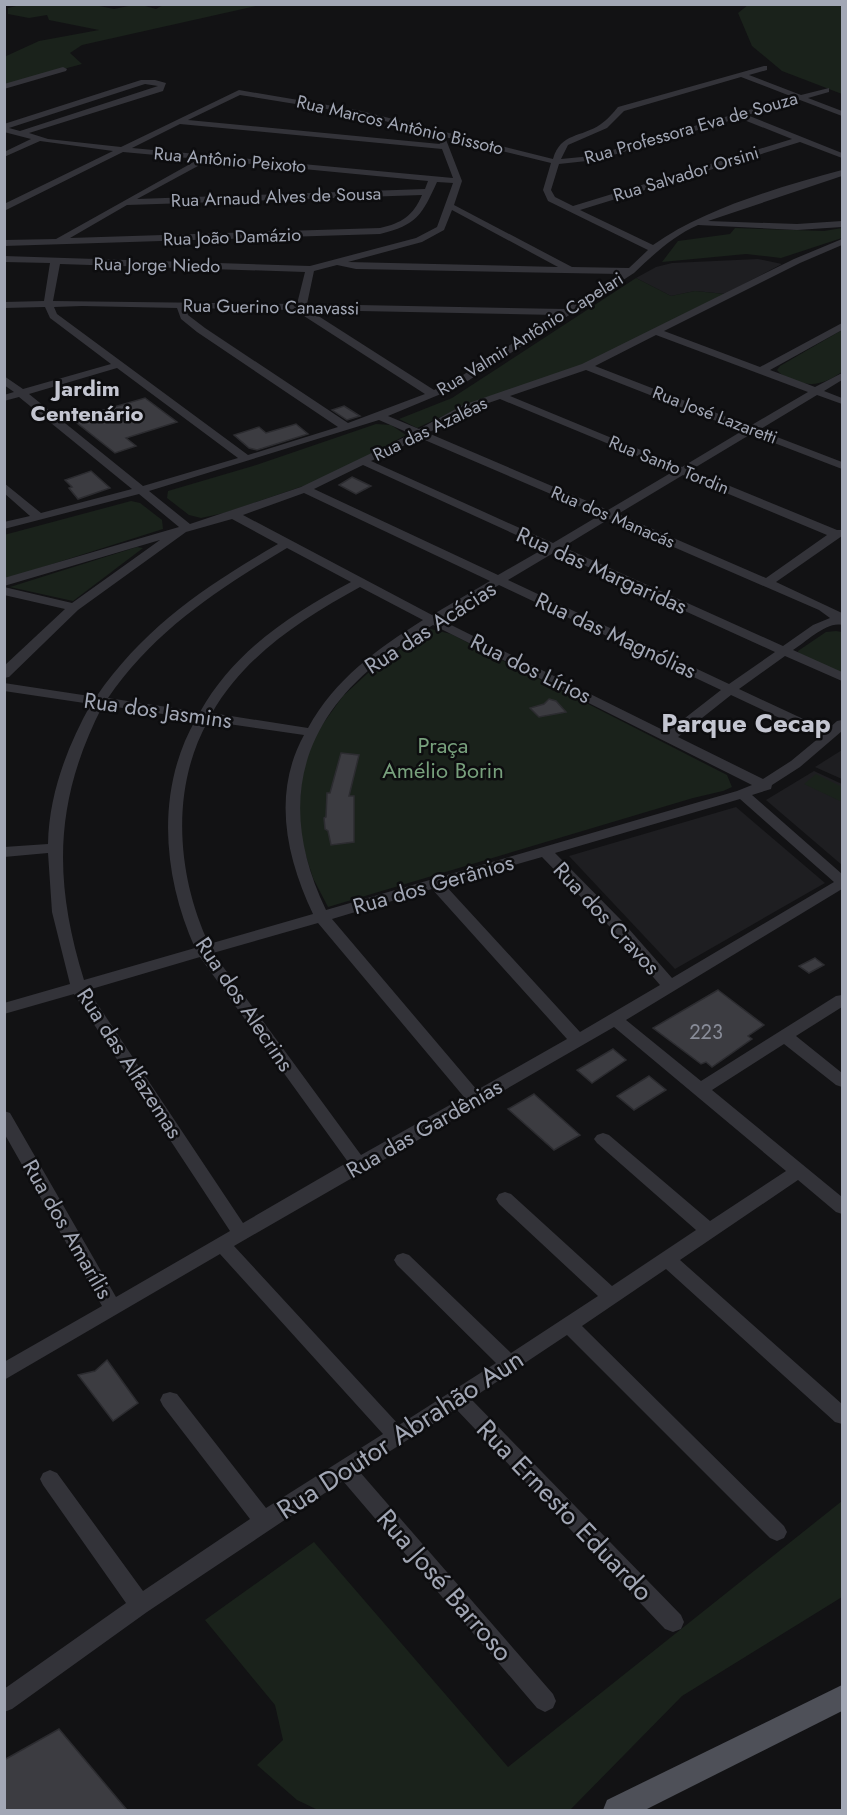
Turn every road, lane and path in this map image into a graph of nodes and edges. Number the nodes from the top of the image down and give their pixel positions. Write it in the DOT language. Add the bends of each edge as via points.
graph roads {
  1 [pos="764,68"];
  2 [pos="63,69"];
  3 [pos="741,74"];
  4 [pos="4,87"];
  5 [pos="826,90"];
  6 [pos="800,97"];
  7 [pos="107,105"];
  8 [pos="843,114"];
  9 [pos="739,115"];
  10 [pos="179,122"];
  11 [pos="4,128"];
  12 [pos="439,132"];
  13 [pos="19,134"];
  14 [pos="4,138"];
  15 [pos="39,138"];
  16 [pos="801,139"];
  17 [pos="443,147"];
  18 [pos="124,150"];
  19 [pos="4,155"];
  20 [pos="843,156"];
  21 [pos="207,159"];
  22 [pos="556,162"];
  23 [pos="843,173"];
  24 [pos="433,180"];
  25 [pos="458,181"];
  26 [pos="427,192"];
  27 [pos="125,201"];
  28 [pos="450,206"];
  29 [pos="4,208"];
  30 [pos="570,210"];
  31 [pos="697,222"];
  32 [pos="843,224"];
  33 [pos="57,242"];
  34 [pos="843,242"];
  35 [pos="4,243"];
  36 [pos="654,249"];
  37 [pos="4,259"];
  38 [pos="335,261"];
  39 [pos="55,262"];
  40 [pos="310,269"];
  41 [pos="572,271"];
  42 [pos="600,271"];
  43 [pos="631,271"];
  44 [pos="618,280"];
  45 [pos="49,304"];
  46 [pos="182,305"];
  47 [pos="4,306"];
  48 [pos="301,308"];
  49 [pos="569,312"];
  50 [pos="538,313"];
  51 [pos="552,323"];
  52 [pos="843,326"];
  53 [pos="654,332"];
  54 [pos="118,365"];
  55 [pos="586,366"];
  56 [pos="761,370"];
  57 [pos="843,376"];
  58 [pos="4,379"];
  59 [pos="816,391"];
  60 [pos="22,393"];
  61 [pos="434,394"];
  62 [pos="501,396"];
  63 [pos="4,398"];
  64 [pos="843,401"];
  65 [pos="381,417"];
  66 [pos="346,427"];
  67 [pos="752,429"];
  68 [pos="419,434"];
  69 [pos="246,459"];
  70 [pos="362,461"];
  71 [pos="843,465"];
  72 [pos="683,470"];
  73 [pos="4,486"];
  74 [pos="305,489"];
  75 [pos="140,491"];
  76 [pos="233,514"];
  77 [pos="609,516"];
  78 [pos="39,518"];
  79 [pos="4,526"];
  80 [pos="186,527"];
  81 [pos="839,533"];
  82 [pos="286,544"];
  83 [pos="554,548"];
  84 [pos="501,580"];
  85 [pos="4,582"];
  86 [pos="360,582"];
  87 [pos="767,583"];
  88 [pos="4,591"];
  89 [pos="74,606"];
  90 [pos="841,619"];
  91 [pos="432,620"];
  92 [pos="783,651"];
  93 [pos="4,674"];
  94 [pos="843,676"];
  95 [pos="4,687"];
  96 [pos="730,689"];
  97 [pos="99,702"];
  98 [pos="204,717"];
  99 [pos="843,724"];
  100 [pos="311,732"];
  101 [pos="830,736"];
  102 [pos="669,737"];
  103 [pos="766,786"];
  104 [pos="741,794"];
  105 [pos="53,848"];
  106 [pos="545,851"];
  107 [pos="4,852"];
  108 [pos="843,882"];
  109 [pos="435,883"];
  110 [pos="321,916"];
  111 [pos="204,951"];
  112 [pos="670,986"];
  113 [pos="79,988"];
  114 [pos="843,1000"];
  115 [pos="4,1009"];
  116 [pos="615,1019"];
  117 [pos="785,1036"];
  118 [pos="578,1040"];
  119 [pos="843,1081"];
  120 [pos="700,1089"];
  121 [pos="474,1099"];
  122 [pos="4,1118"];
  123 [pos="603,1139"];
  124 [pos="359,1164"];
  125 [pos="799,1171"];
  126 [pos="505,1199"];
  127 [pos="843,1207"];
  128 [pos="709,1231"];
  129 [pos="241,1234"];
  130 [pos="222,1245"];
  131 [pos="667,1259"];
  132 [pos="403,1260"];
  133 [pos="611,1297"];
  134 [pos="113,1309"];
  135 [pos="568,1325"];
  136 [pos="510,1364"];
  137 [pos="4,1372"];
  138 [pos="457,1397"];
  139 [pos="170,1400"];
  140 [pos="843,1416"];
  141 [pos="398,1436"];
  142 [pos="345,1469"];
  143 [pos="50,1479"];
  144 [pos="264,1521"];
  145 [pos="777,1532"];
  146 [pos="140,1605"];
  147 [pos="673,1622"];
  148 [pos="843,1698"];
  149 [pos="6,1699"];
  150 [pos="545,1701"];
  151 [pos="617,1810"];
  1 -- 3 [label="street"];
  2 -- 4 [label="street"];
  3 -- 6 [label="street"];
  3 -- 22 [label="street" via="621,109 604,126 565,143"];
  5 -- 6 [label="street, Rua Professora Eva de Souza"];
  6 -- 8 [label="street"];
  6 -- 9 [label="street, Rua Professora Eva de Souza"];
  7 -- 11 [label="street" via="163,85 144,82"];
  7 -- 13 [label="street"];
  7 -- 15 [label="street"];
  9 -- 16 [label="street"];
  9 -- 22 [label="street, Rua Professora Eva de Souza" via="593,158"];
  10 -- 12 [label="street, Rua Marcos Antônio Bissoto" via="234,93 244,92 326,105"];
  10 -- 17 [label="street"];
  10 -- 18 [label="street"];
  11 -- 13 [label="street, Rua Antônio Peixoto"];
  12 -- 17 [label="street"];
  12 -- 22 [label="street, Rua Marcos Antônio Bissoto"];
  13 -- 14 [label="street"];
  13 -- 15 [label="street, Rua Antônio Peixoto"];
  15 -- 18 [label="street, Rua Antônio Peixoto"];
  15 -- 19 [label="street"];
  16 -- 20 [label="street"];
  16 -- 30 [label="street, Rua Salvador Orsini"];
  17 -- 25 [label="street"];
  18 -- 21 [label="street, Rua Antônio Peixoto"];
  18 -- 29 [label="street"];
  21 -- 24 [label="street, Rua Antônio Peixoto"];
  21 -- 27 [label="street"];
  22 -- 30 [label="street" via="548,195"];
  23 -- 31 [label="street, Rua Valmir Antônio Capelari"];
  24 -- 25 [label="street, Rua Antônio Peixoto"];
  24 -- 26 [label="street, Rua João Damázio"];
  25 -- 28 [label="street, Rua Jorge Niedo"];
  26 -- 27 [label="street, Rua Arnaud Alves de Sousa"];
  26 -- 33 [label="street, Rua João Damázio" via="419,213 411,221 380,231"];
  27 -- 33 [label="street"];
  28 -- 38 [label="street, Rua Jorge Niedo" via="441,228 428,236"];
  28 -- 41 [label="street"];
  30 -- 36 [label="street"];
  31 -- 32 [label="street" via="797,227"];
  31 -- 36 [label="street, Rua Valmir Antônio Capelari"];
  33 -- 35 [label="street, Rua João Damázio"];
  34 -- 53 [label="street, Rua das Azaléas"];
  36 -- 43 [label="street, Rua Valmir Antônio Capelari"];
  37 -- 39 [label="street, Rua Jorge Niedo"];
  38 -- 40 [label="street, Rua Jorge Niedo"];
  38 -- 41 [label="street" via="356,266"];
  39 -- 40 [label="street, Rua Jorge Niedo"];
  39 -- 45 [label="street"];
  40 -- 48 [label="street"];
  41 -- 42 [label="street"];
  42 -- 43 [label="street"];
  42 -- 44 [label="street"];
  43 -- 44 [label="street, Rua Valmir Antônio Capelari"];
  44 -- 49 [label="street, Rua Valmir Antônio Capelari"];
  45 -- 46 [label="street, Rua Guerino Canavassi"];
  45 -- 47 [label="street, Rua Guerino Canavassi"];
  45 -- 54 [label="street" via="53,316"];
  46 -- 48 [label="street, Rua Guerino Canavassi"];
  46 -- 66 [label="street" via="184,317"];
  48 -- 50 [label="street, Rua Guerino Canavassi"];
  48 -- 61 [label="street" via="316,322"];
  49 -- 50 [label="street, Rua Guerino Canavassi"];
  49 -- 51 [label="street, Rua Valmir Antônio Capelari"];
  50 -- 51 [label="street"];
  51 -- 61 [label="street, Rua Valmir Antônio Capelari"];
  52 -- 56 [label="street"];
  53 -- 55 [label="street, Rua das Azaléas"];
  53 -- 56 [label="street"];
  54 -- 60 [label="street"];
  54 -- 69 [label="street"];
  55 -- 62 [label="street, Rua das Azaléas"];
  55 -- 67 [label="street, Rua José Lazaretti"];
  56 -- 59 [label="street"];
  57 -- 59 [label="street, Rua das Acácias"];
  58 -- 60 [label="street"];
  59 -- 64 [label="street"];
  59 -- 67 [label="street, Rua das Acácias"];
  60 -- 63 [label="street"];
  60 -- 75 [label="street"];
  61 -- 65 [label="street, Rua Valmir Antônio Capelari"];
  62 -- 68 [label="street, Rua das Azaléas" via="467,407"];
  62 -- 72 [label="street, Rua Santo Tordin"];
  65 -- 66 [label="street, Rua Valmir Antônio Capelari"];
  65 -- 68 [label="street, Rua dos Manacás"];
  66 -- 69 [label="street, Rua Valmir Antônio Capelari"];
  67 -- 71 [label="street, Rua José Lazaretti"];
  67 -- 72 [label="street, Rua das Acácias"];
  68 -- 70 [label="street, Rua das Azaléas"];
  68 -- 77 [label="street, Rua dos Manacás"];
  69 -- 75 [label="street, Rua Valmir Antônio Capelari"];
  70 -- 74 [label="street, Rua das Azaléas"];
  70 -- 83 [label="street, Rua das Margaridas"];
  72 -- 77 [label="street, Rua das Acácias"];
  72 -- 81 [label="street, Rua Santo Tordin"];
  73 -- 78 [label="street"];
  74 -- 76 [label="street, Rua das Azaléas"];
  74 -- 84 [label="street, Rua das Magnólias"];
  75 -- 78 [label="street, Rua Valmir Antônio Capelari"];
  75 -- 80 [label="street"];
  76 -- 80 [label="street, Rua das Azaléas"];
  76 -- 82 [label="street, Rua dos Lírios"];
  77 -- 83 [label="street, Rua das Acácias"];
  77 -- 87 [label="street, Rua dos Manacás"];
  78 -- 79 [label="street, Rua Valmir Antônio Capelari"];
  80 -- 85 [label="street, Rua das Azaléas"];
  80 -- 89 [label="street"];
  81 -- 87 [label="street"];
  82 -- 86 [label="street, Rua dos Lírios"];
  82 -- 97 [label="street, Rua das Alfazemas" via="194,602 118,673"];
  83 -- 84 [label="street, Rua das Acácias"];
  83 -- 92 [label="street, Rua das Margaridas"];
  84 -- 91 [label="street, Rua das Acácias"];
  84 -- 96 [label="street, Rua das Magnólias"];
  86 -- 91 [label="street, Rua dos Lírios"];
  86 -- 98 [label="street, Rua dos Alecrins" via="272,637 240,666"];
  87 -- 90 [label="street, Rua dos Manacás"];
  88 -- 89 [label="street"];
  89 -- 93 [label="street"];
  90 -- 92 [label="street" via="817,628"];
  91 -- 100 [label="street, Rua das Acácias" via="365,666 339,692"];
  91 -- 102 [label="street, Rua dos Lírios"];
  92 -- 94 [label="street, Rua das Margaridas"];
  92 -- 96 [label="street"];
  95 -- 97 [label="street, Rua dos Jasmins"];
  96 -- 101 [label="street, Rua das Magnólias"];
  96 -- 102 [label="street"];
  97 -- 98 [label="street, Rua dos Jasmins"];
  97 -- 105 [label="street, Rua das Alfazemas" via="68,768 59,799"];
  98 -- 100 [label="street, Rua dos Jasmins"];
  98 -- 111 [label="street, Rua dos Alecrins" via="186,762 177,799 175,843 186,909"];
  99 -- 101 [label="street, Rua dos Gerânios"];
  100 -- 110 [label="street, Rua das Acácias" via="292,805 294,837 305,881"];
  101 -- 103 [label="street, Rua dos Gerânios"];
  102 -- 103 [label="street, Rua dos Lírios"];
  103 -- 104 [label="street, Rua dos Gerânios"];
  104 -- 106 [label="street, Rua dos Gerânios"];
  104 -- 108 [label="street"];
  105 -- 107 [label="street"];
  105 -- 113 [label="street, Rua das Alfazemas" via="58,914"];
  106 -- 109 [label="street, Rua dos Gerânios"];
  106 -- 112 [label="street, Rua dos Cravos"];
  108 -- 112 [label="street, Rua das Gardênias"];
  109 -- 110 [label="street, Rua dos Gerânios"];
  109 -- 118 [label="street"];
  110 -- 111 [label="street, Rua dos Gerânios"];
  110 -- 121 [label="street, Rua das Acácias"];
  111 -- 113 [label="street, Rua dos Gerânios"];
  111 -- 124 [label="street, Rua dos Alecrins"];
  112 -- 116 [label="street, Rua das Gardênias"];
  113 -- 115 [label="street, Rua dos Gerânios"];
  113 -- 129 [label="street, Rua das Alfazemas"];
  114 -- 117 [label="street"];
  116 -- 118 [label="street, Rua das Gardênias"];
  116 -- 120 [label="street"];
  117 -- 119 [label="street"];
  117 -- 120 [label="street"];
  118 -- 121 [label="street, Rua das Gardênias"];
  120 -- 125 [label="street"];
  121 -- 124 [label="street, Rua das Gardênias"];
  122 -- 134 [label="street, Rua dos Amarílis"];
  123 -- 128 [label="street"];
  124 -- 129 [label="street, Rua das Gardênias"];
  125 -- 127 [label="street"];
  125 -- 128 [label="street, Rua Doutor Abrahão Aun"];
  126 -- 133 [label="street"];
  128 -- 131 [label="street, Rua Doutor Abrahão Aun"];
  129 -- 130 [label="street, Rua das Gardênias"];
  130 -- 134 [label="street, Rua das Gardênias"];
  130 -- 141 [label="street"];
  131 -- 133 [label="street, Rua Doutor Abrahão Aun"];
  131 -- 140 [label="street"];
  132 -- 136 [label="street"];
  133 -- 135 [label="street, Rua Doutor Abrahão Aun"];
  134 -- 137 [label="street, Rua das Gardênias"];
  135 -- 136 [label="street, Rua Doutor Abrahão Aun"];
  135 -- 145 [label="street"];
  136 -- 138 [label="street, Rua Doutor Abrahão Aun"];
  138 -- 141 [label="street, Rua Doutor Abrahão Aun"];
  138 -- 147 [label="street, Rua Ernesto Eduardo"];
  139 -- 144 [label="street"];
  141 -- 142 [label="street, Rua Doutor Abrahão Aun"];
  142 -- 144 [label="street, Rua Doutor Abrahão Aun"];
  142 -- 150 [label="street, Rua José Barroso"];
  143 -- 146 [label="street"];
  144 -- 146 [label="street, Rua Doutor Abrahão Aun"];
  146 -- 149 [label="street, Rua Doutor Abrahão Aun"];
  148 -- 151 [label="main road"];
}
